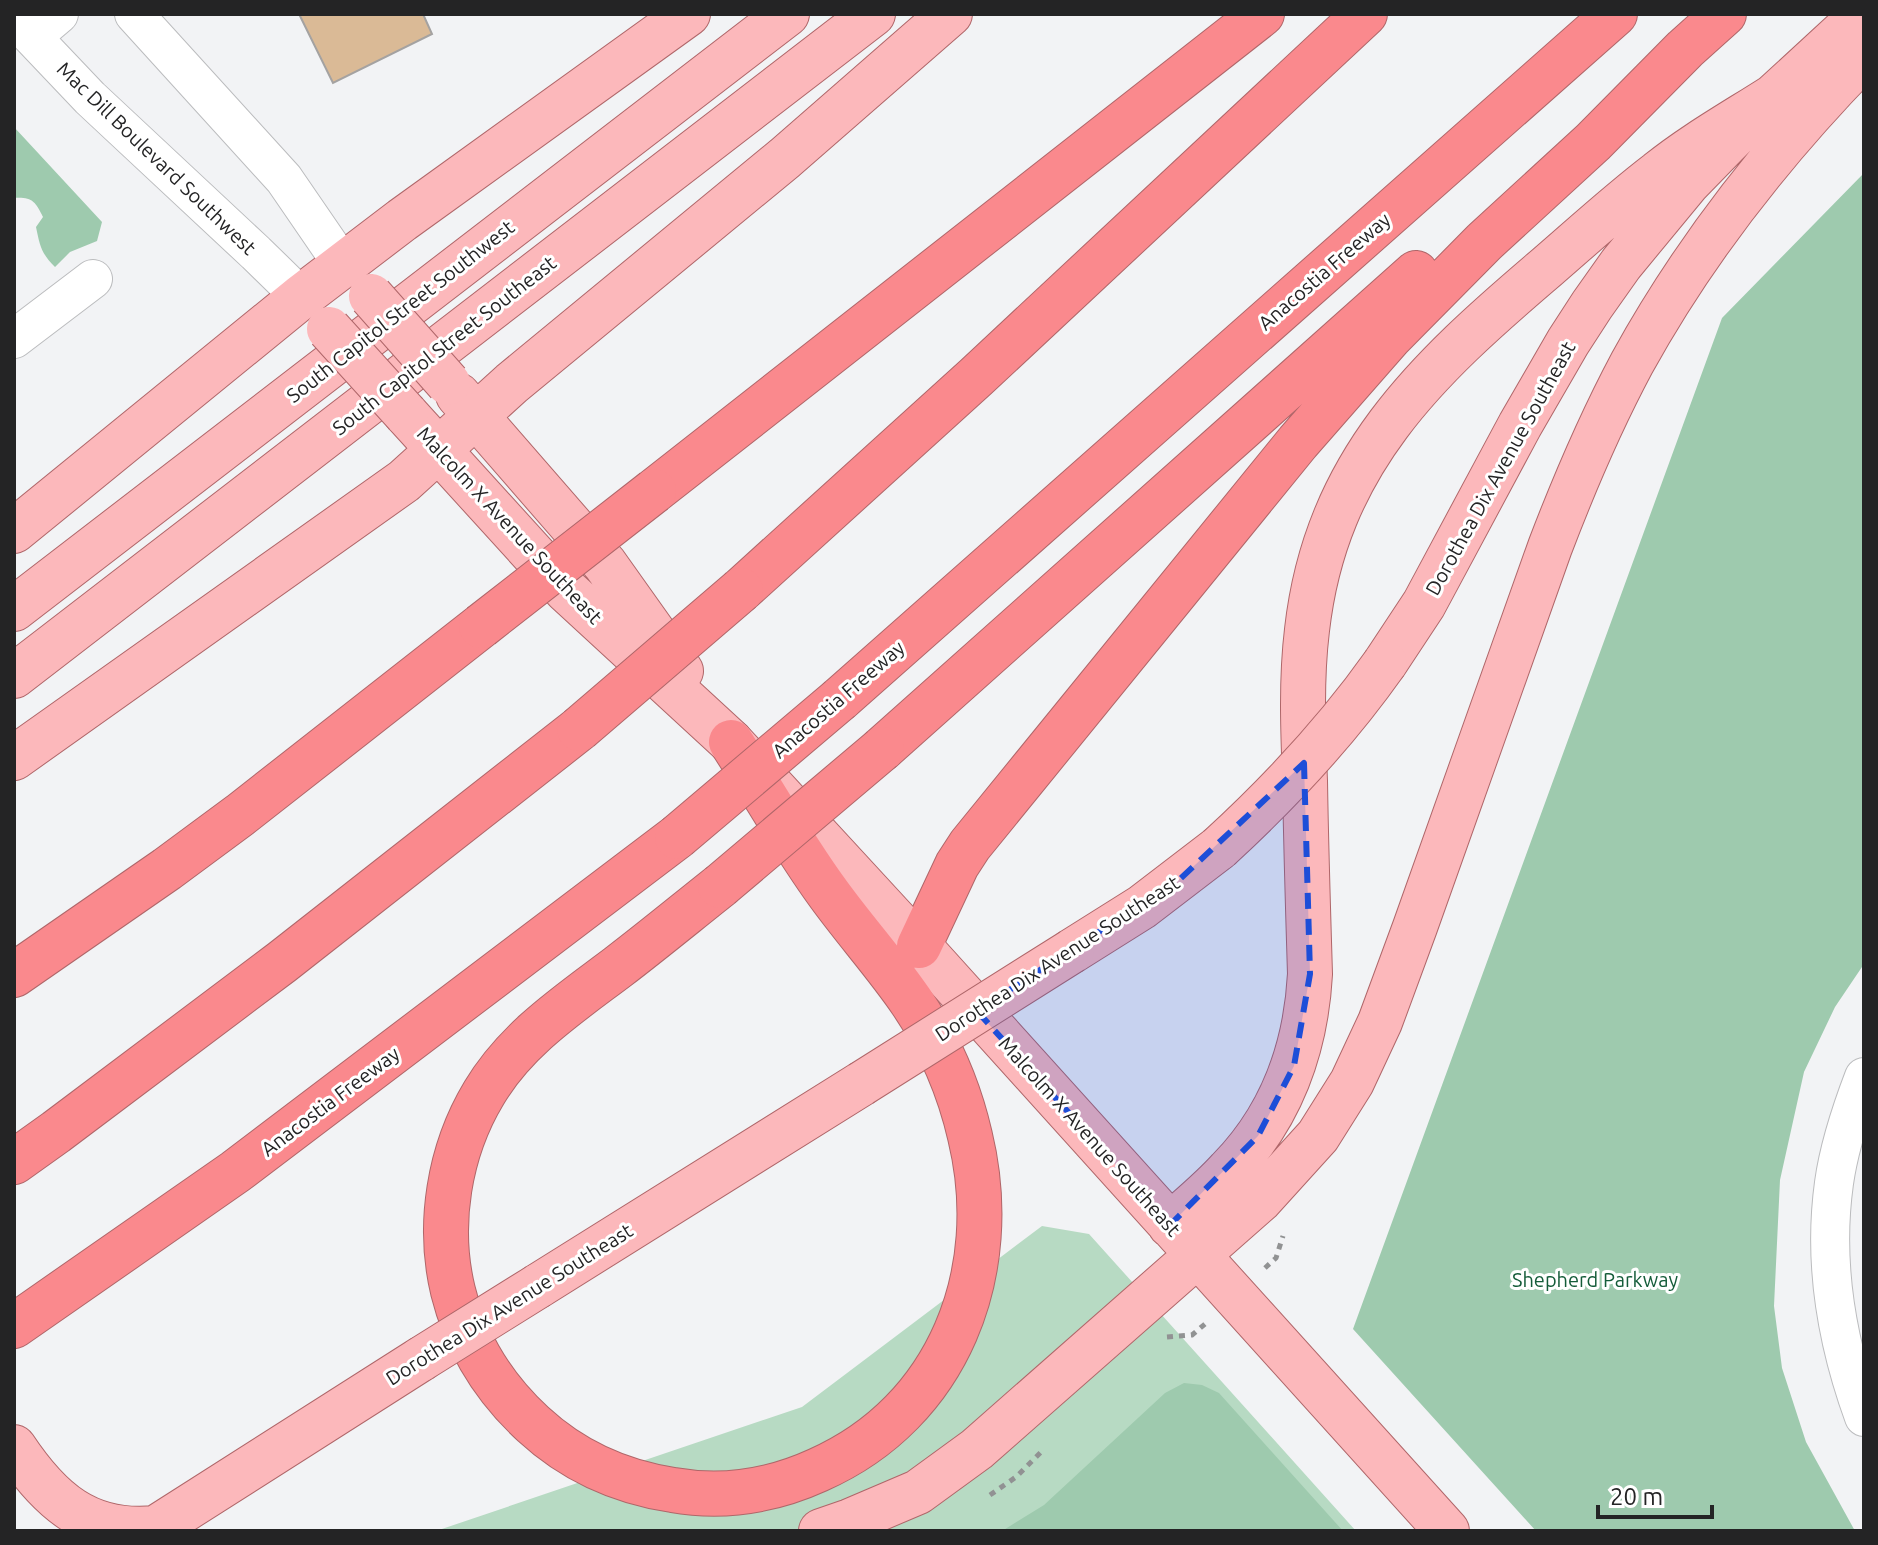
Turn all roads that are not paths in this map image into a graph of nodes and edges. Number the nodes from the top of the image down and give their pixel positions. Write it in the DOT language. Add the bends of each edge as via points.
graph roads {
  1 [pos="134,14"];
  2 [pos="688,14"];
  3 [pos="787,14"];
  4 [pos="873,14"];
  5 [pos="950,14"];
  6 [pos="1262,14"];
  7 [pos="1365,14"];
  8 [pos="1615,14"];
  9 [pos="1724,14"];
  10 [pos="1863,14"];
  11 [pos="35,23"];
  12 [pos="1685,49"];
  13 [pos="1864,57"];
  14 [pos="1774,96"];
  15 [pos="93,279"];
  16 [pos="357,280"];
  17 [pos="301,297"];
  18 [pos="14,339"];
  19 [pos="476,416"];
  20 [pos="438,450"];
  21 [pos="14,531"];
  22 [pos="14,609"];
  23 [pos="14,676"];
  24 [pos="731,742"];
  25 [pos="14,758"];
  26 [pos="919,946"];
  27 [pos="14,975"];
  28 [pos="1864,1077"];
  29 [pos="14,1162"];
  30 [pos="1183,1240"];
  31 [pos="14,1326"];
  32 [pos="1864,1417"];
  33 [pos="14,1448"];
  34 [pos="154,1530"];
  35 [pos="821,1531"];
  36 [pos="1447,1531"];
  1 -- 16 [label="street" via="284,179"];
  2 -- 16 [label="main road"];
  3 -- 22 [label="main road, South Capitol Street Southwest"];
  4 -- 23 [label="main road, South Capitol Street Southeast"];
  5 -- 19 [label="main road"];
  6 -- 27 [label="highway, bridge" via="240,815"];
  7 -- 29 [label="highway, bridge" via="976,377 579,729 282,962"];
  8 -- 31 [label="highway, Anacostia Freeway, bridge" via="677,837 235,1172"];
  9 -- 12 [label="highway"];
  10 -- 14 [label="main road, Dorothea Dix Avenue Southeast"];
  11 -- 17 [label="street, Mac Dill Boulevard Southwest" via="90,98"];
  12 -- 24 [label="highway, bridge" via="1578,127 882,749 720,886 539,1028 484,1093 450,1182 447,1247 458,1307 484,1365 522,1414 592,1466 653,1487 716,1494 746,1493 804,1476 858,1450 901,1415 937,1370 954,1337 969,1291 980,1227 970,1133 941,1053 911,1002 826,890"];
  12 -- 26 [label="highway" via="1434,291 1298,442 970,845"];
  13 -- 30 [label="main road" via="1786,144 1678,287 1590,448 1531,598 1396,980 1352,1082 1318,1136 1260,1200"];
  14 -- 30 [label="main road" via="1659,172 1474,330 1409,397 1355,474 1328,533 1307,630 1303,714 1310,974 1302,1036 1282,1095"];
  14 -- 34 [label="main road, Dorothea Dix Avenue Southeast, bridge" via="1687,184 1592,305 1424,604 1361,697 1219,848 1142,907"];
  15 -- 18 [label="street"];
  16 -- 17 [label="main road"];
  16 -- 19 [label="main road, Malcolm X Avenue Southeast, bridge"];
  17 -- 20 [label="main road, Malcolm X Avenue Southeast, bridge"];
  17 -- 21 [label="main road"];
  19 -- 20 [label="main road"];
  19 -- 24 [label="main road, Malcolm X Avenue Southeast" via="605,564"];
  20 -- 24 [label="main road, Malcolm X Avenue Southeast" via="566,590"];
  20 -- 25 [label="main road" via="404,481"];
  24 -- 26 [label="main road, Malcolm X Avenue Southeast"];
  26 -- 30 [label="main road, Malcolm X Avenue Southeast"];
  28 -- 32 [label="street" via="1834,1182 1830,1243 1839,1333"];
  30 -- 35 [label="main road" via="1016,1416 947,1472 918,1492"];
  30 -- 36 [label="main road, Malcolm X Avenue Southeast"];
  33 -- 34 [label="main road, Dorothea Dix Avenue Southeast" via="67,1508 101,1524"];
}
